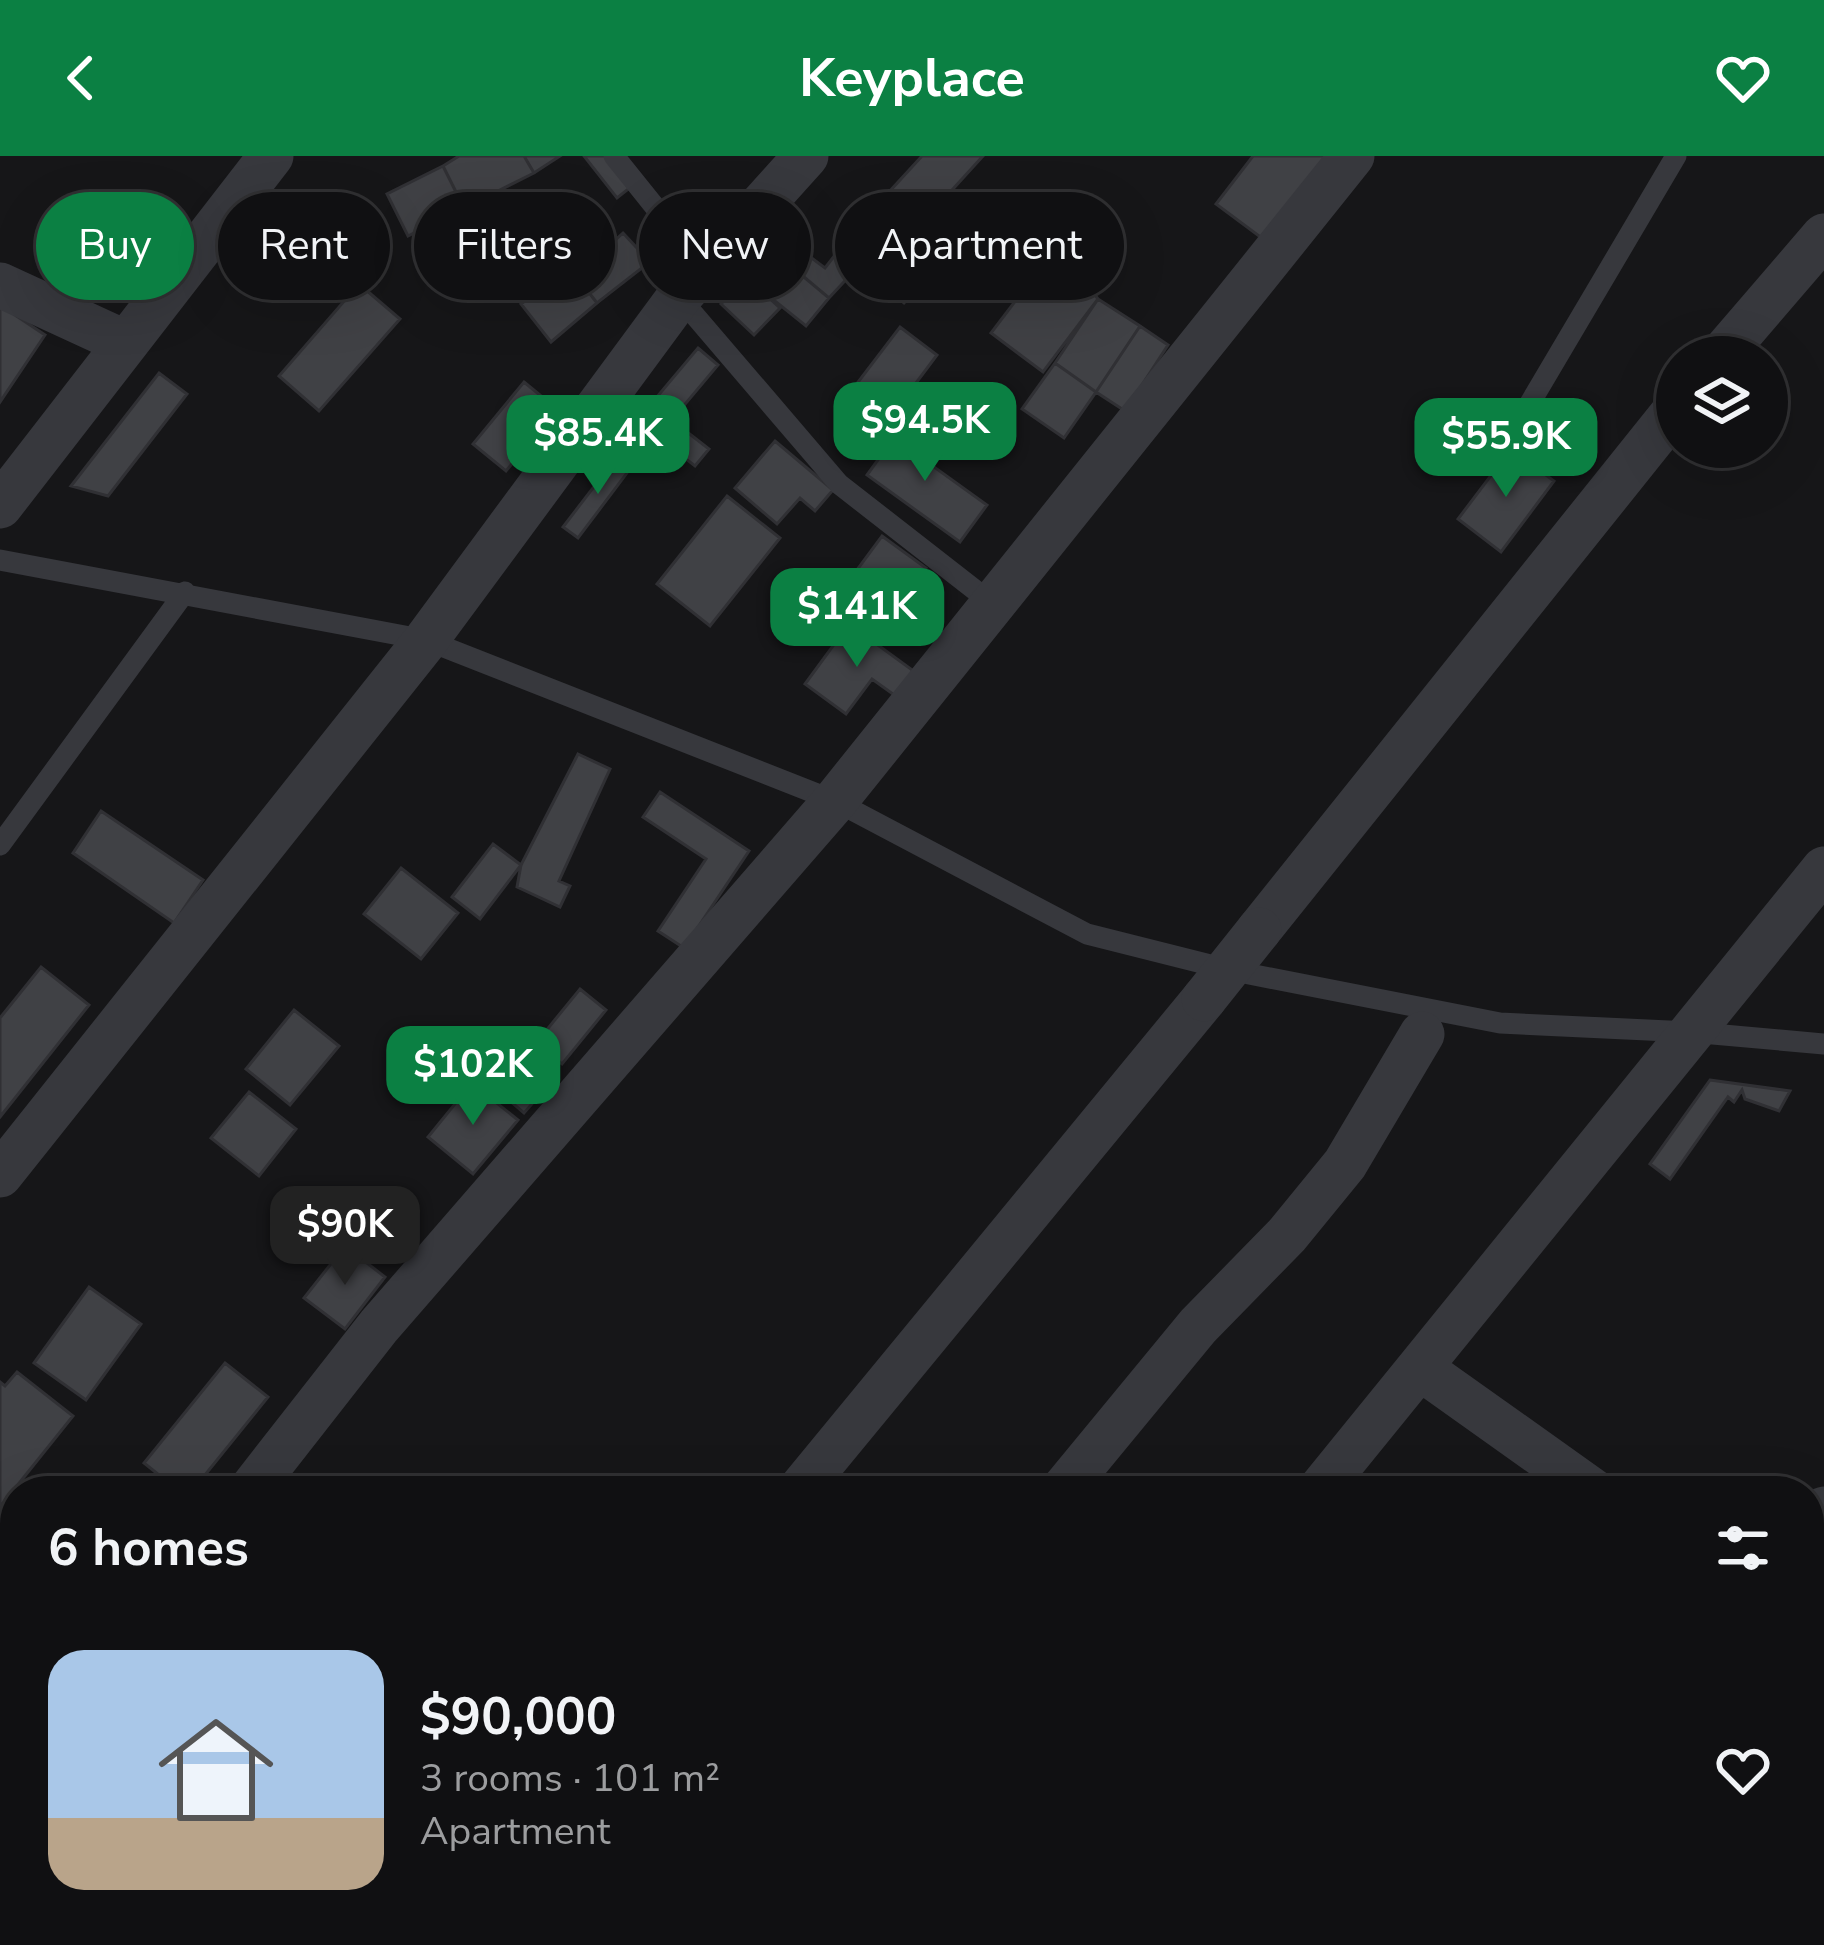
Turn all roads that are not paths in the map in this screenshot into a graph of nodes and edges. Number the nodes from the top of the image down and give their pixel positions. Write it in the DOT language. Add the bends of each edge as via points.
graph roads {
  1 [pos="271,156"];
  2 [pos="614,156"];
  3 [pos="806,156"];
  4 [pos="1352,156"];
  5 [pos="1676,156"];
  6 [pos="773,192"];
  7 [pos="639,197"];
  8 [pos="1824,236"];
  9 [pos="0,284"];
  10 [pos="678,300"];
  11 [pos="704,300"];
  12 [pos="1738,336"];
  13 [pos="126,343"];
  14 [pos="1520,420"];
  15 [pos="1656,434"];
  16 [pos="0,506"];
  17 [pos="0,560"];
  18 [pos="185,592"];
  19 [pos="993,604"];
  20 [pos="426,640"];
  21 [pos="835,800"];
  22 [pos="0,845"];
  23 [pos="1824,869"];
  24 [pos="1690,1032"];
  25 [pos="1422,1034"];
  26 [pos="1824,1044"];
  27 [pos="0,1175"];
  28 [pos="1420,1368"];
  29 [pos="262,1476"];
  30 [pos="811,1476"];
  31 [pos="1074,1476"];
  32 [pos="1331,1476"];
  33 [pos="1572,1476"];
  1 -- 13 [label="street"];
  2 -- 7 [label="lane"];
  3 -- 6 [label="street"];
  4 -- 19 [label="street"];
  5 -- 14 [label="lane"];
  8 -- 12 [label="street"];
  9 -- 13 [label="street"];
  10 -- 20 [label="street"];
  11 -- 19 [label="lane" via="839,484"];
  13 -- 16 [label="street"];
  15 -- 30 [label="street, bridge"];
  17 -- 18 [label="lane"];
  18 -- 20 [label="lane"];
  18 -- 22 [label="lane"];
  19 -- 21 [label="street"];
  20 -- 21 [label="lane"];
  20 -- 27 [label="street"];
  21 -- 24 [label="lane" via="1088,934 1500,1023"];
  21 -- 29 [label="street" via="379,1326"];
  23 -- 24 [label="street"];
  24 -- 26 [label="lane"];
  24 -- 28 [label="street"];
  25 -- 31 [label="street" via="1345,1164"];
  28 -- 32 [label="street"];
  28 -- 33 [label="street"];
}
